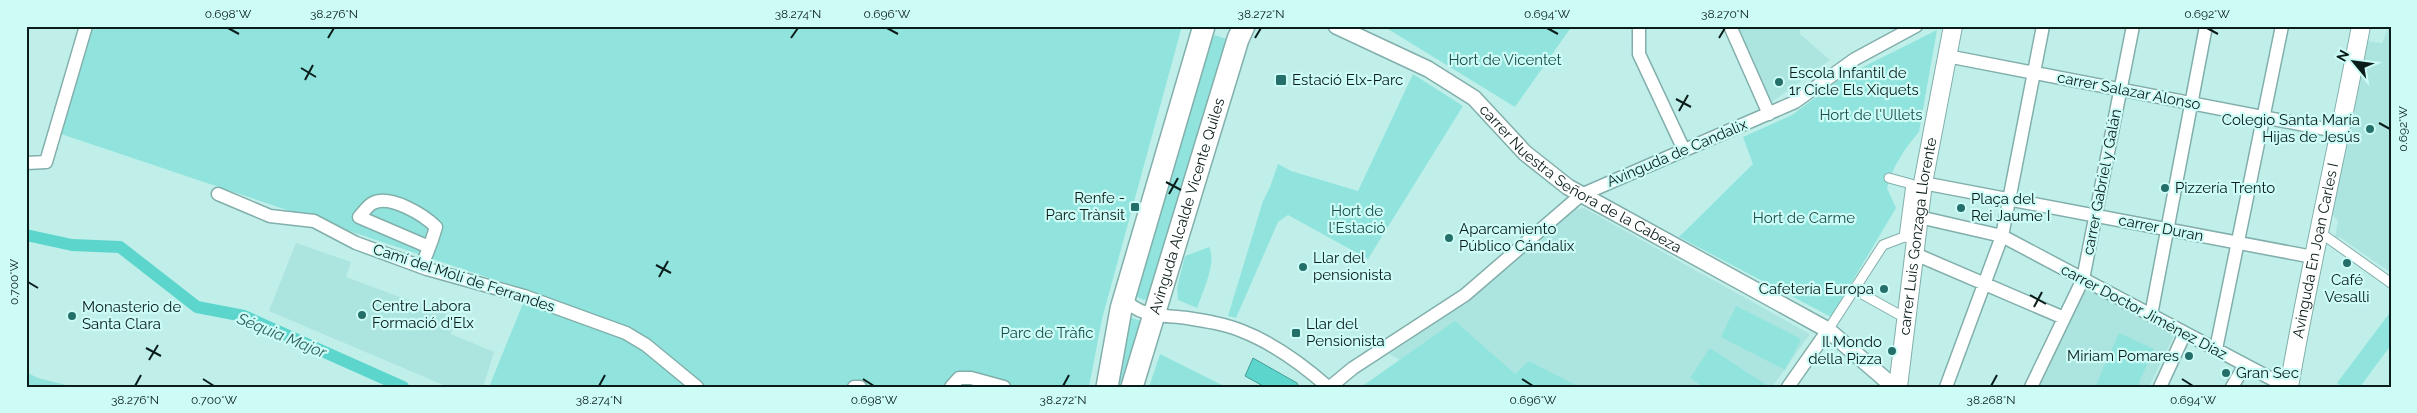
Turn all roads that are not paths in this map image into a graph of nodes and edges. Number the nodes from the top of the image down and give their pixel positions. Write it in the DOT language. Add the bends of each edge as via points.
graph roads {
  1 [pos="86,26"];
  2 [pos="1204,26"];
  3 [pos="1244,26"];
  4 [pos="1336,26"];
  5 [pos="1640,26"];
  6 [pos="1730,26"];
  7 [pos="1916,26"];
  8 [pos="1953,26"];
  9 [pos="2043,26"];
  10 [pos="2133,26"];
  11 [pos="2206,26"];
  12 [pos="2282,26"];
  13 [pos="2361,26"];
  14 [pos="1947,56"];
  15 [pos="2034,73"];
  16 [pos="2121,90"];
  17 [pos="2192,103"];
  18 [pos="1769,114"];
  19 [pos="2263,117"];
  20 [pos="2341,132"];
  21 [pos="1684,150"];
  22 [pos="26,163"];
  23 [pos="1889,178"];
  24 [pos="1917,193"];
  25 [pos="218,194"];
  26 [pos="1581,195"];
  27 [pos="2010,200"];
  28 [pos="2096,216"];
  29 [pos="1919,217"];
  30 [pos="2168,229"];
  31 [pos="2317,231"];
  32 [pos="2002,236"];
  33 [pos="2238,242"];
  34 [pos="1912,244"];
  35 [pos="430,247"];
  36 [pos="2313,257"];
  37 [pos="421,267"];
  38 [pos="2083,279"];
  39 [pos="2391,283"];
  40 [pos="1985,284"];
  41 [pos="1855,290"];
  42 [pos="1161,292"];
  43 [pos="1124,298"];
  44 [pos="1154,315"];
  45 [pos="2151,315"];
  46 [pos="1185,318"];
  47 [pos="2064,318"];
  48 [pos="1907,319"];
  49 [pos="1828,330"];
  50 [pos="2185,333"];
  51 [pos="2216,350"];
  52 [pos="2245,365"];
  53 [pos="1789,386"];
  54 [pos="697,387"];
  55 [pos="854,387"];
  56 [pos="860,387"];
  57 [pos="951,387"];
  58 [pos="1004,387"];
  59 [pos="1107,387"];
  60 [pos="1132,387"];
  61 [pos="1329,387"];
  62 [pos="1896,387"];
  63 [pos="1946,387"];
  64 [pos="2031,387"];
  65 [pos="2160,387"];
  66 [pos="2232,387"];
  67 [pos="2288,387"];
  1 -- 22 [label="street" via="46,162"];
  2 -- 43 [label="highway"];
  3 -- 42 [label="highway, Avinguda Alcalde Vicente Quiles"];
  4 -- 26 [label="street, carrer Nuestra Señora de la Cabeza" via="1428,69 1474,98 1524,154"];
  5 -- 21 [label="street" via="1639,54"];
  6 -- 18 [label="street"];
  7 -- 18 [label="street, Avinguda de Candalix" via="1855,59 1795,102"];
  8 -- 14 [label="main road, carrer Luis Gonzaga Llorente"];
  9 -- 15 [label="street"];
  10 -- 16 [label="street, carrer Gabriel y Galán"];
  11 -- 17 [label="street"];
  12 -- 19 [label="street"];
  13 -- 20 [label="main road, Avinguda En Joan Carles I"];
  14 -- 15 [label="street, carrer Salazar Alonso"];
  14 -- 24 [label="main road, carrer Luis Gonzaga Llorente"];
  15 -- 16 [label="street, carrer Salazar Alonso"];
  15 -- 27 [label="street"];
  16 -- 17 [label="street, carrer Salazar Alonso"];
  16 -- 28 [label="street, carrer Gabriel y Galán"];
  17 -- 19 [label="street, carrer Salazar Alonso"];
  17 -- 30 [label="street"];
  18 -- 21 [label="street, Avinguda de Candalix"];
  19 -- 20 [label="street, carrer Salazar Alonso"];
  19 -- 33 [label="street"];
  20 -- 31 [label="main road, Avinguda En Joan Carles I"];
  21 -- 26 [label="street, Avinguda de Candalix"];
  23 -- 24 [label="street" via="1911,184"];
  24 -- 27 [label="street, carrer Duran"];
  24 -- 29 [label="main road, carrer Luis Gonzaga Llorente"];
  24 -- 34 [label="street"];
  25 -- 37 [label="street, Camí del Molí de Ferrandes" via="270,216 314,221 356,243"];
  26 -- 49 [label="street, carrer Nuestra Señora de la Cabeza"];
  26 -- 61 [label="street, Avinguda de Candalix" via="1465,295"];
  27 -- 28 [label="street, carrer Duran"];
  27 -- 32 [label="street"];
  28 -- 30 [label="street, carrer Duran"];
  28 -- 38 [label="street, carrer Gabriel y Galán"];
  29 -- 32 [label="street, carrer Doctor Jiménez Díaz"];
  29 -- 34 [label="main road, carrer Luis Gonzaga Llorente"];
  30 -- 33 [label="street, carrer Duran"];
  30 -- 45 [label="street"];
  31 -- 36 [label="main road, Avinguda En Joan Carles I"];
  31 -- 39 [label="street"];
  32 -- 38 [label="street, carrer Doctor Jiménez Díaz"];
  32 -- 40 [label="street"];
  33 -- 36 [label="street, carrer Duran"];
  33 -- 51 [label="street"];
  34 -- 40 [label="street"];
  34 -- 41 [label="street" via="1883,245"];
  34 -- 48 [label="main road, carrer Luis Gonzaga Llorente"];
  35 -- 35 [label="street" via="436,227 424,216 387,200 372,203 359,217"];
  35 -- 37 [label="street"];
  36 -- 67 [label="main road, Avinguda En Joan Carles I"];
  37 -- 54 [label="street, Camí del Molí de Ferrandes" via="524,296 626,333 646,345"];
  38 -- 45 [label="street, carrer Doctor Jiménez Díaz"];
  38 -- 47 [label="street, carrer Gabriel y Galán"];
  40 -- 47 [label="street"];
  40 -- 63 [label="street"];
  41 -- 48 [label="street"];
  41 -- 49 [label="street"];
  42 -- 44 [label="highway, Avinguda Alcalde Vicente Quiles"];
  42 -- 46 [label="street" via="1166,305"];
  43 -- 44 [label="street, Avinguda Alcalde Vicente Quiles" via="1130,306"];
  43 -- 59 [label="highway"];
  44 -- 46 [label="street, Avinguda Alcalde Vicente Quiles"];
  44 -- 60 [label="highway, Avinguda Alcalde Vicente Quiles"];
  45 -- 50 [label="street, carrer Doctor Jiménez Díaz"];
  46 -- 61 [label="street, Avinguda Alcalde Vicente Quiles" via="1225,325 1261,339 1286,353"];
  47 -- 64 [label="street, carrer Gabriel y Galán"];
  48 -- 62 [label="main road, carrer Luis Gonzaga Llorente"];
  49 -- 53 [label="street"];
  49 -- 62 [label="street, carrer Nuestra Señora de la Cabeza"];
  50 -- 51 [label="street, carrer Doctor Jiménez Díaz"];
  50 -- 65 [label="street"];
  51 -- 52 [label="street, carrer Doctor Jiménez Díaz"];
  52 -- 66 [label="street"];
  52 -- 67 [label="street, carrer Doctor Jiménez Díaz"];
  55 -- 56 [label="street"];
  57 -- 58 [label="street" via="959,378 971,378"];
}
